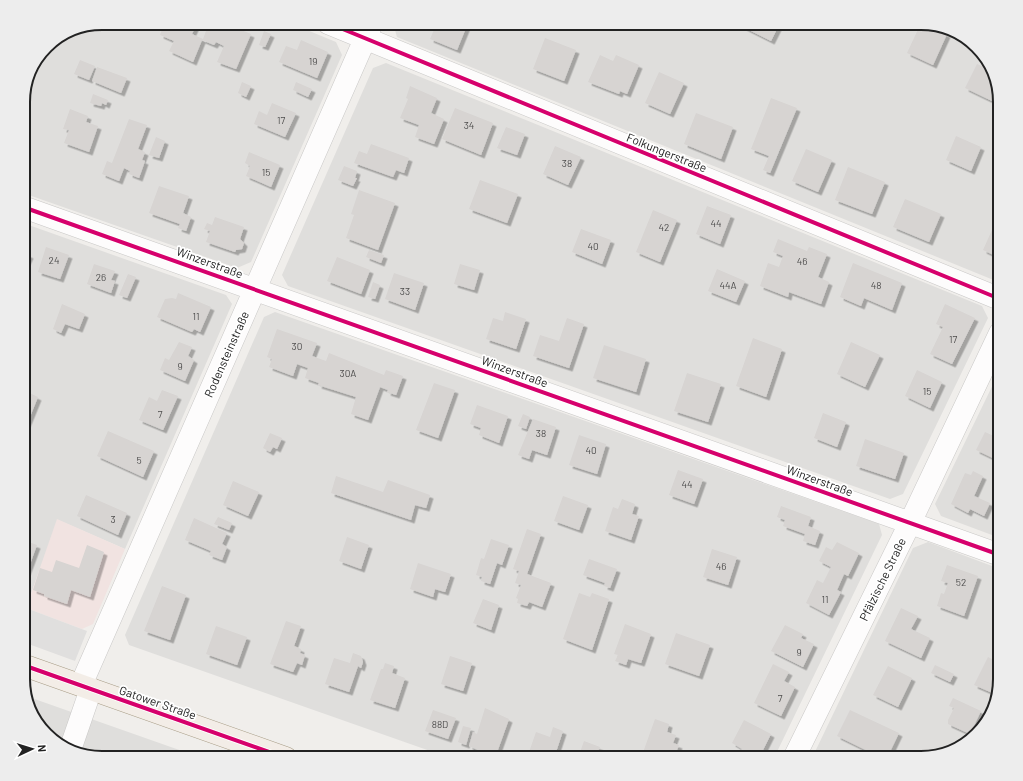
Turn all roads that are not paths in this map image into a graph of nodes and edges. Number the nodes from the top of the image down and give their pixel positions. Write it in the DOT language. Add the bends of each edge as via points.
graph roads {
  1 [pos="368,31"];
  2 [pos="30,209"];
  3 [pos="256,289"];
  4 [pos="993,296"];
  5 [pos="993,348"];
  6 [pos="910,523"];
  7 [pos="993,553"];
  8 [pos="30,667"];
  9 [pos="86,687"];
  10 [pos="72,745"];
  11 [pos="266,751"];
  12 [pos="797,751"];
  1 -- 3 [label="street, Rodensteinstraße"];
  1 -- 4 [label="street, Folkungerstraße"];
  2 -- 3 [label="street, Winzerstraße"];
  3 -- 6 [label="street, Winzerstraße"];
  3 -- 9 [label="street, Rodensteinstraße"];
  5 -- 6 [label="street, Pfälzische Straße"];
  6 -- 7 [label="street, Winzerstraße"];
  6 -- 12 [label="street, Pfälzische Straße"];
  8 -- 9 [label="main road, Gatower Straße"];
  9 -- 10 [label="street, Rodensteinstraße"];
  9 -- 11 [label="main road, Gatower Straße"];
}
